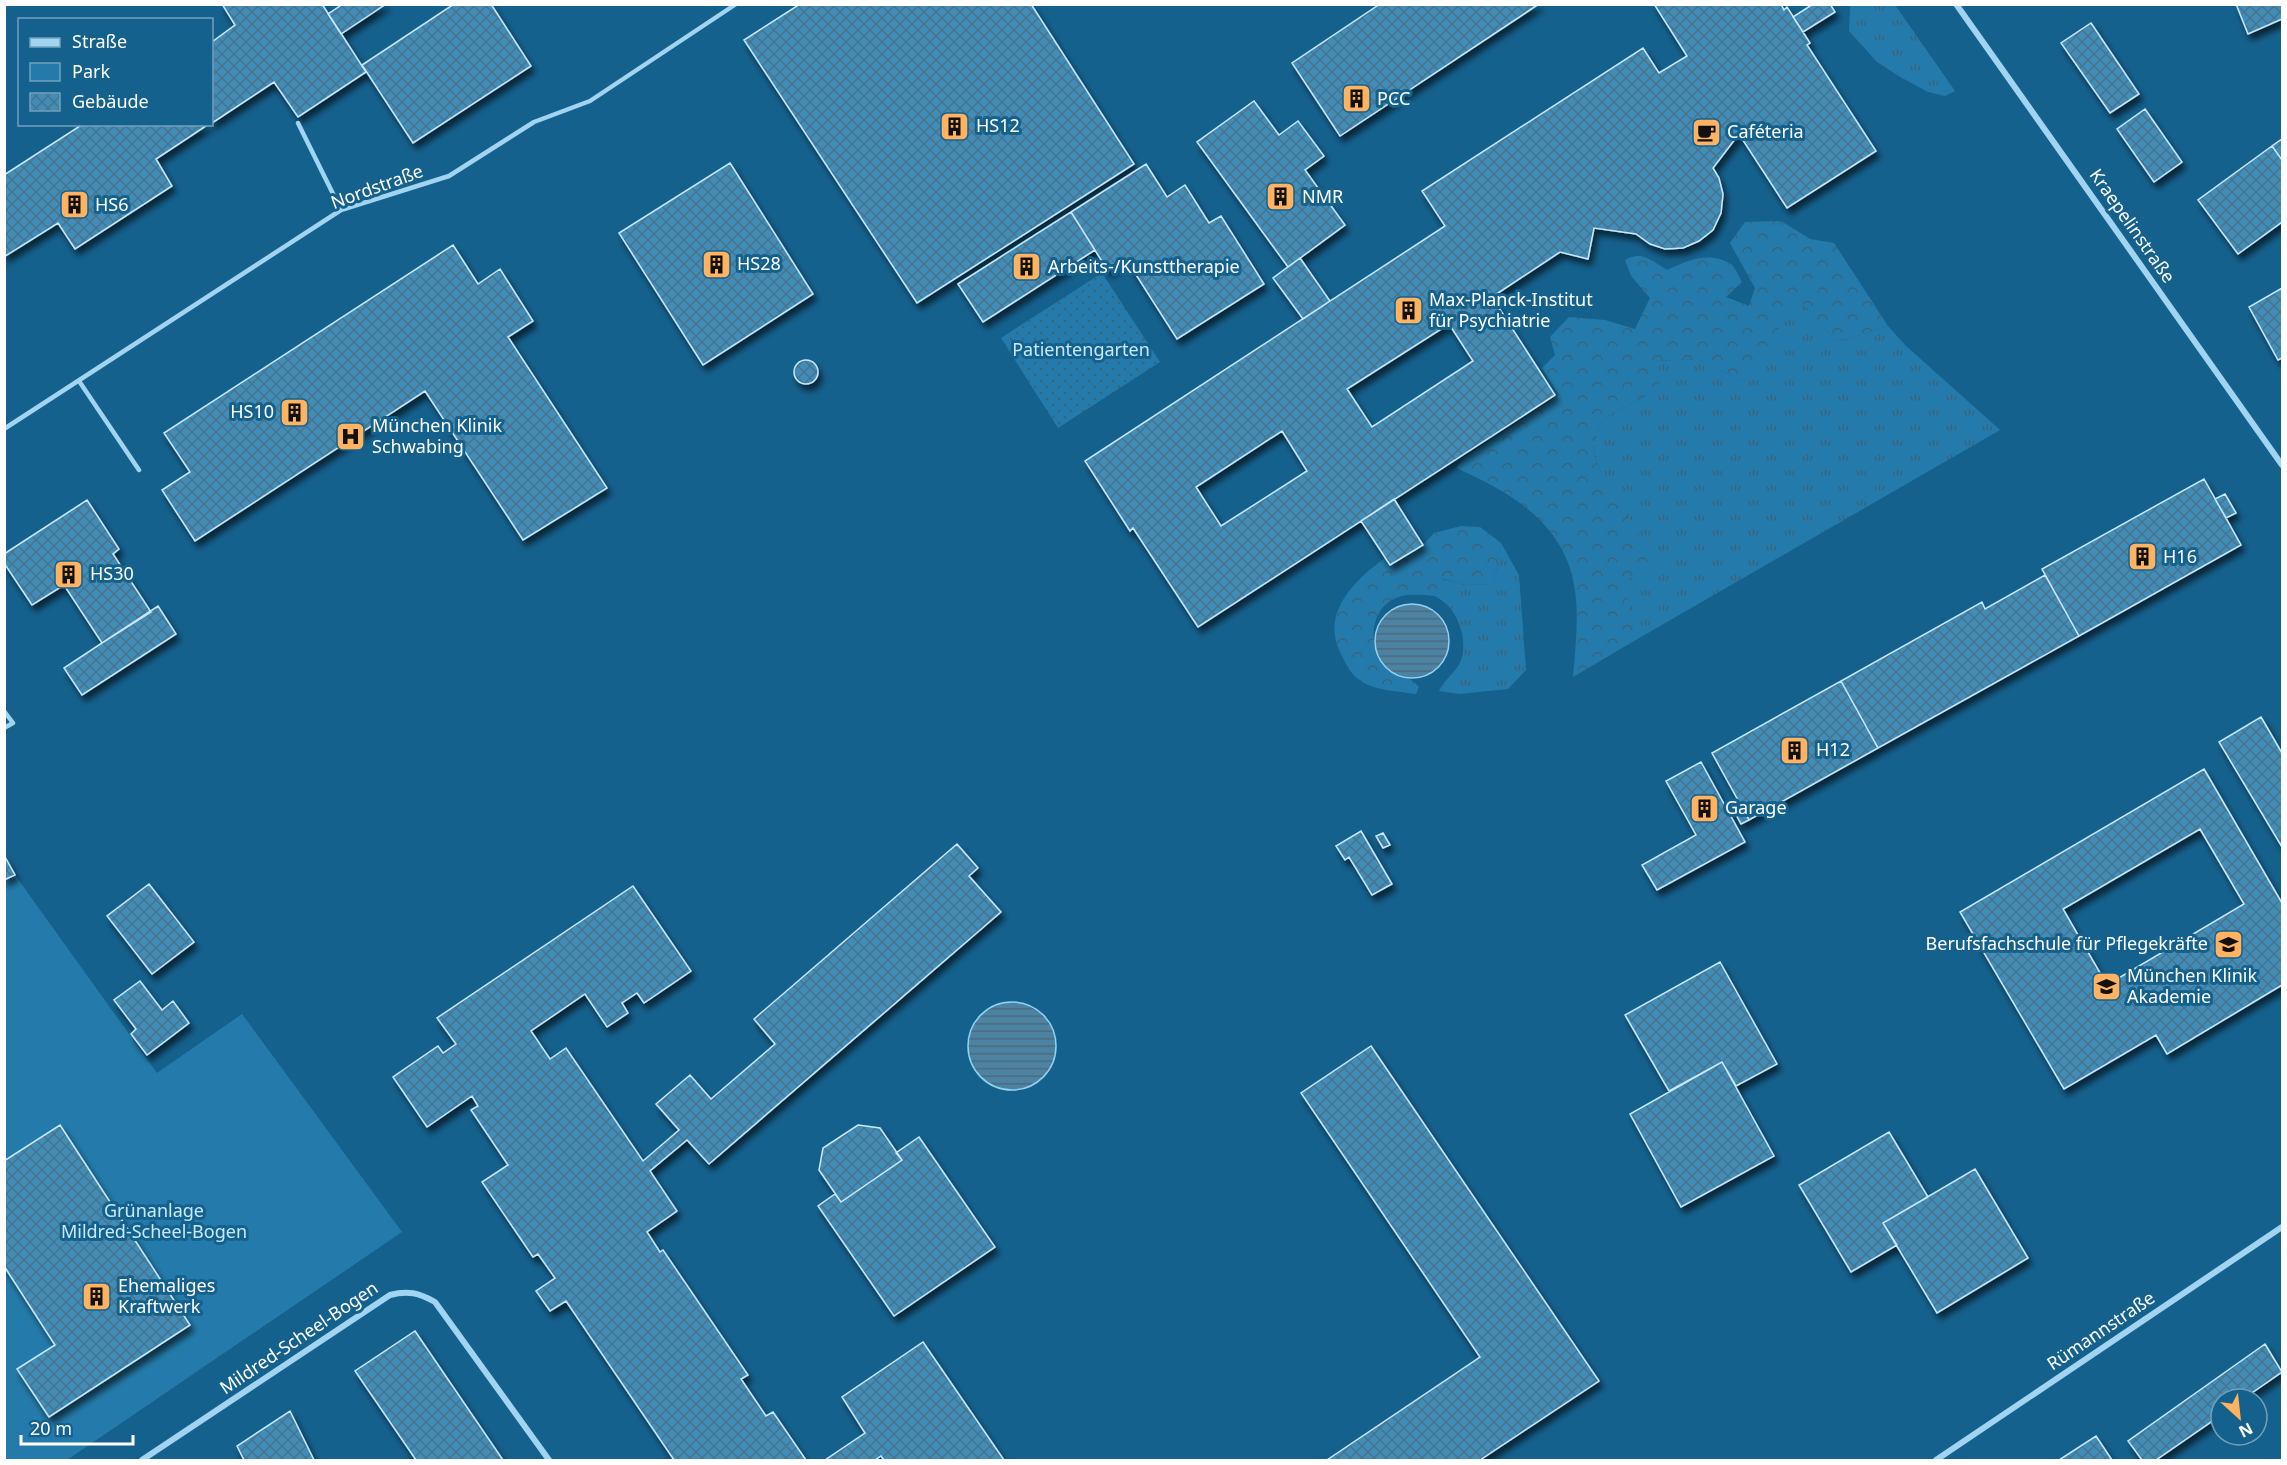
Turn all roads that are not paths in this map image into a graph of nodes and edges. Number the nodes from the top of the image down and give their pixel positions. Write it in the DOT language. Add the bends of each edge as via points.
graph roads {
  1 [pos="736,4"];
  2 [pos="1956,4"];
  3 [pos="298,123"];
  4 [pos="341,210"];
  5 [pos="79,381"];
  6 [pos="4,429"];
  7 [pos="2283,465"];
  8 [pos="139,470"];
  9 [pos="4,711"];
  10 [pos="4,728"];
  11 [pos="2283,1227"];
  12 [pos="142,1461"];
  13 [pos="549,1461"];
  14 [pos="1936,1461"];
  1 -- 4 [label="lane, Nordstraße" via="590,101 534,122 449,176"];
  2 -- 7 [label="street, Kraepelinstraße"];
  3 -- 4 [label="lane"];
  4 -- 5 [label="lane, Nordstraße"];
  5 -- 6 [label="lane, Nordstraße"];
  5 -- 8 [label="lane"];
  9 -- 10 [label="lane" via="13,723"];
  11 -- 14 [label="street, Rümannstraße"];
  12 -- 13 [label="street, Mildred-Scheel-Bogen" via="390,1295 402,1291 419,1293 435,1302"];
}
